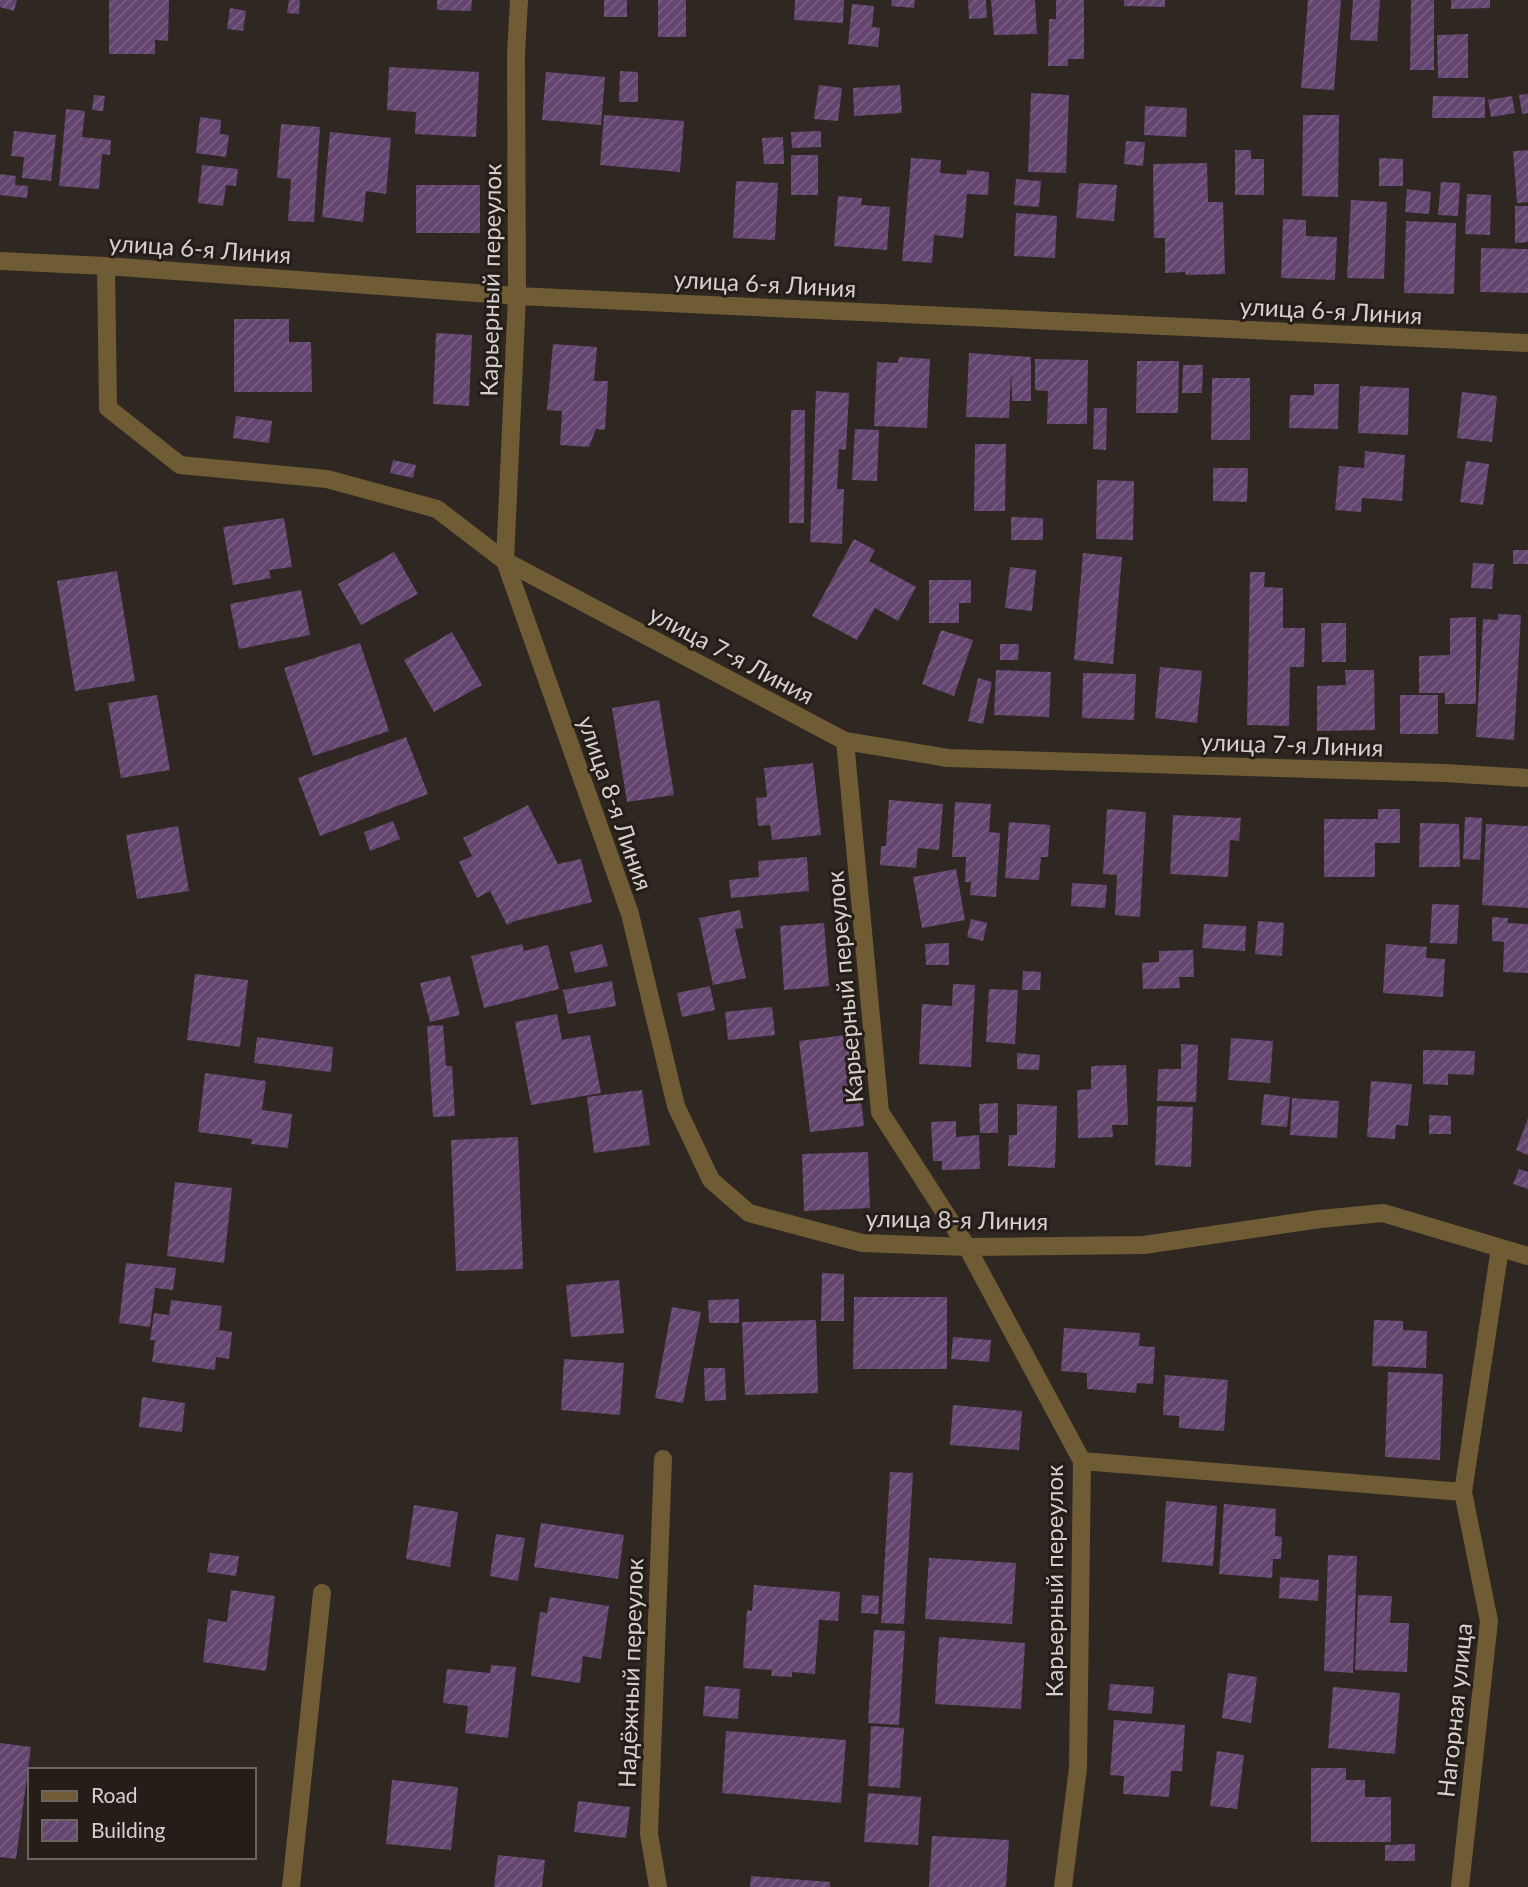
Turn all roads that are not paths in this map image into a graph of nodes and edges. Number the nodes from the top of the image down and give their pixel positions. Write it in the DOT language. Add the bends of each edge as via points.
graph roads {
  1 [pos="519,0"];
  2 [pos="0,261"];
  3 [pos="106,266"];
  4 [pos="517,296"];
  5 [pos="1528,343"];
  6 [pos="505,561"];
  7 [pos="845,741"];
  8 [pos="1528,778"];
  9 [pos="967,1247"];
  10 [pos="1500,1248"];
  11 [pos="1528,1256"];
  12 [pos="663,1460"];
  13 [pos="1082,1461"];
  14 [pos="1462,1492"];
  15 [pos="322,1593"];
  16 [pos="291,1887"];
  17 [pos="658,1887"];
  18 [pos="1063,1887"];
  19 [pos="1460,1887"];
  1 -- 4 [label="street, Карьерный переулок"];
  2 -- 3 [label="street, улица 6-я Линия"];
  3 -- 4 [label="street, улица 6-я Линия"];
  3 -- 6 [label="street, улица 7-я Линия" via="108,408 180,465 327,479 436,509"];
  4 -- 5 [label="street, улица 6-я Линия"];
  4 -- 6 [label="street, Карьерный переулок"];
  6 -- 7 [label="street, улица 7-я Линия"];
  6 -- 9 [label="street, улица 8-я Линия" via="630,914 676,1105 710,1180 749,1213 862,1243"];
  7 -- 8 [label="street, улица 7-я Линия" via="948,758"];
  7 -- 9 [label="street, Карьерный переулок" via="880,1112"];
  9 -- 10 [label="street, улица 8-я Линия" via="1144,1245 1382,1213"];
  9 -- 13 [label="street, Карьерный переулок"];
  10 -- 11 [label="street, улица 8-я Линия"];
  10 -- 14 [label="street, Нагорная улица"];
  12 -- 17 [label="street, Надёжный переулок" via="649,1834"];
  13 -- 14 [label="street"];
  13 -- 18 [label="street, Карьерный переулок" via="1078,1768"];
  14 -- 19 [label="street, Нагорная улица" via="1489,1621"];
  15 -- 16 [label="street"];
}
